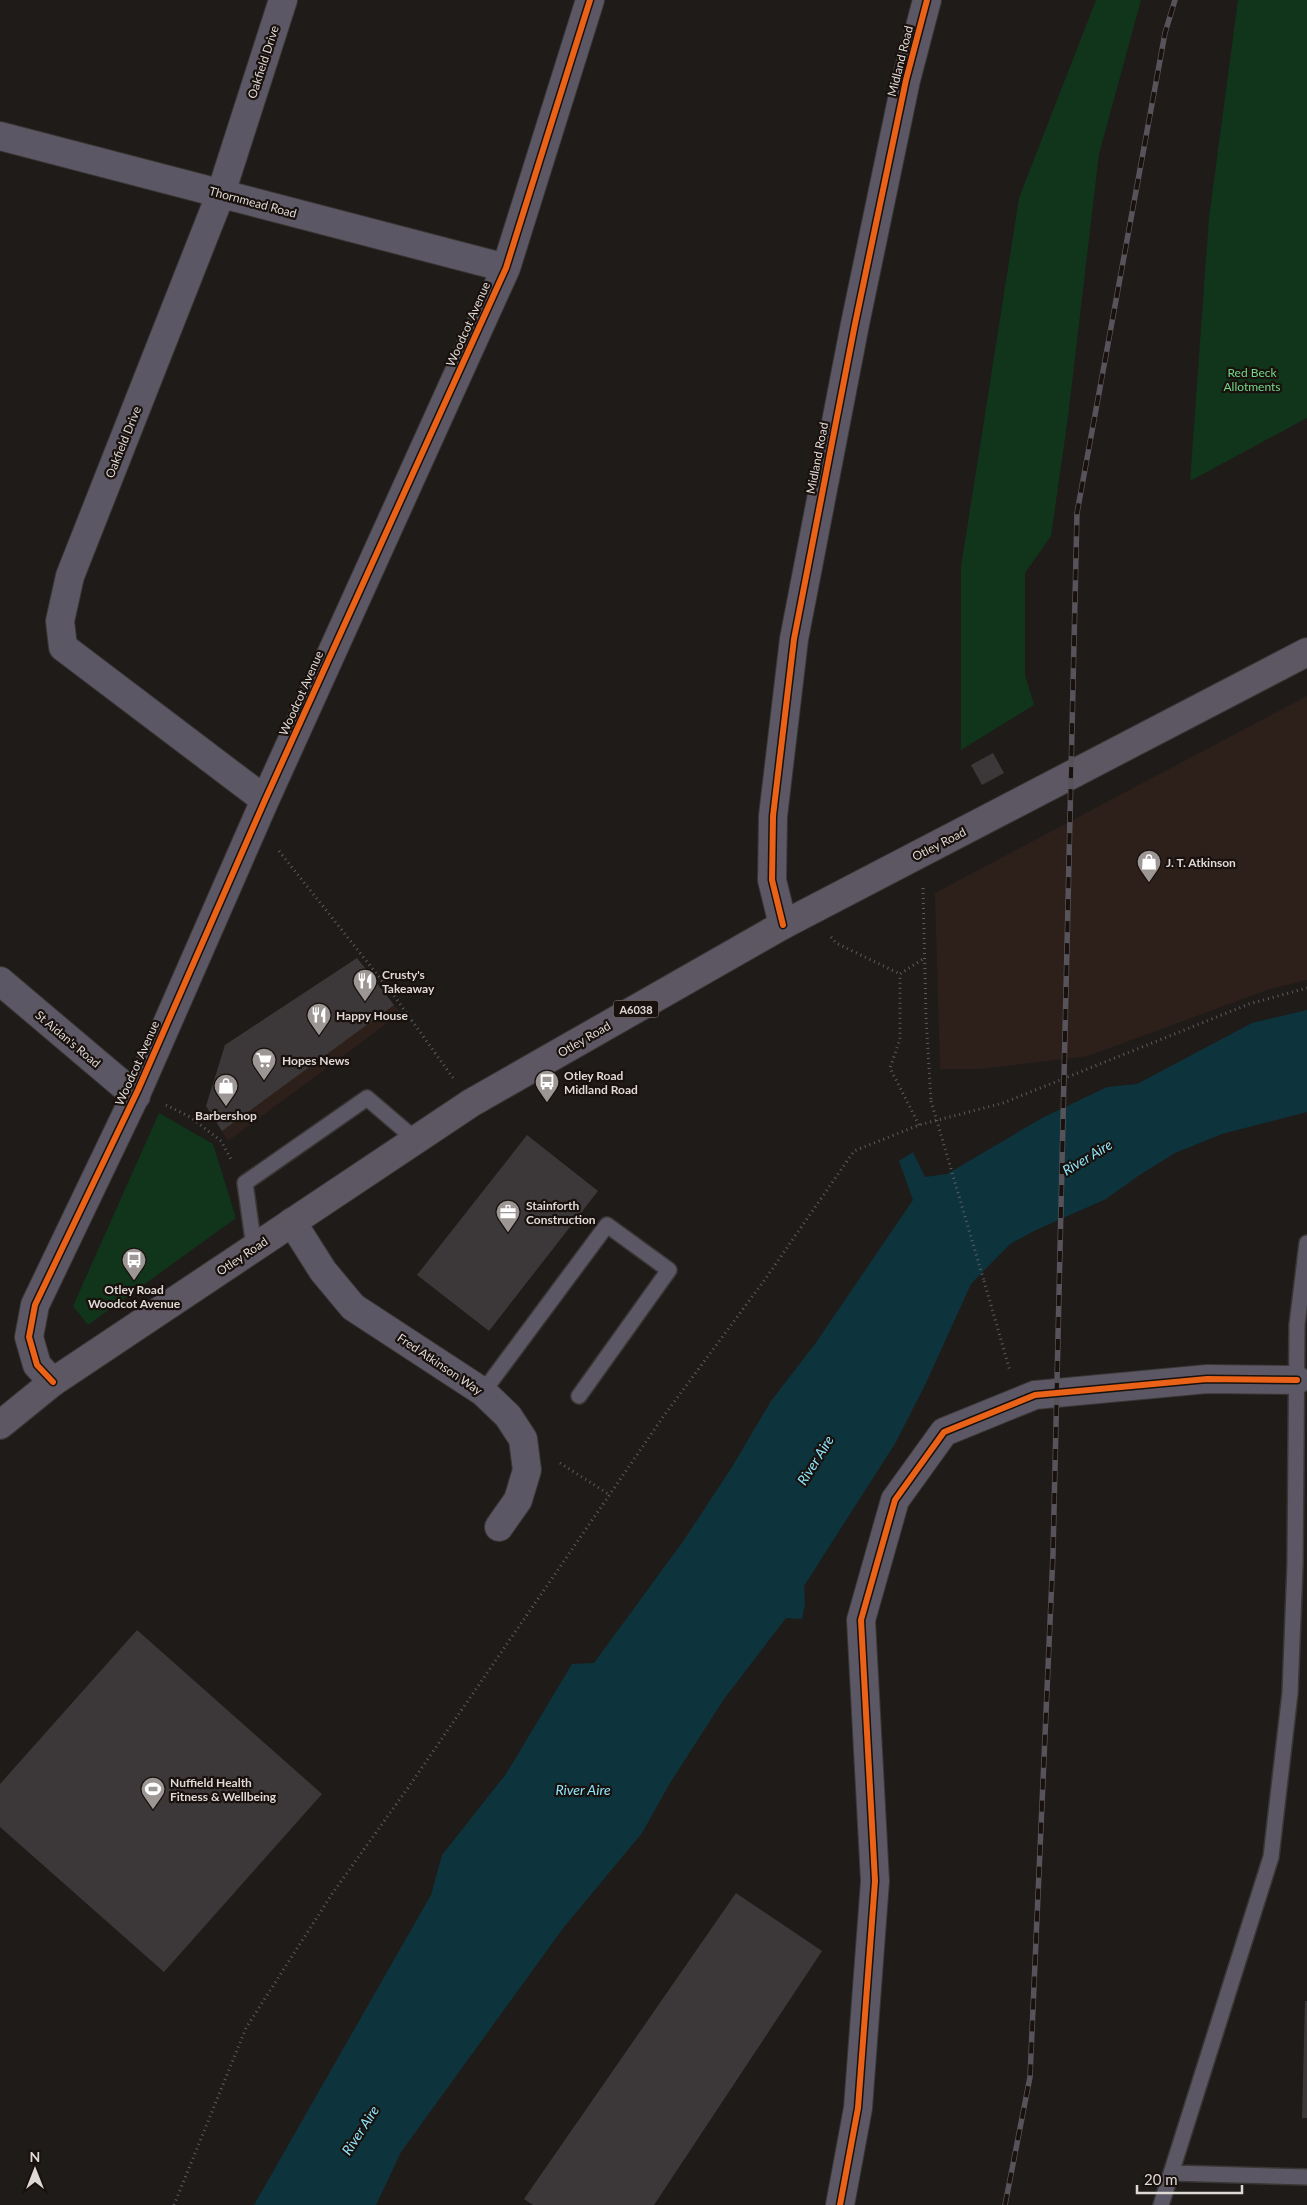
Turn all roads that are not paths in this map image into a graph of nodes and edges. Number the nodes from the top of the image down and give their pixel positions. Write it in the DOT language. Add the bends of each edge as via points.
graph roads {
  1 [pos="283,0"];
  2 [pos="590,0"];
  3 [pos="927,0"];
  4 [pos="0,136"];
  5 [pos="221,193"];
  6 [pos="506,268"];
  7 [pos="1307,652"];
  8 [pos="265,800"];
  9 [pos="783,925"];
  10 [pos="0,981"];
  11 [pos="137,1093"];
  12 [pos="416,1140"];
  13 [pos="292,1222"];
  14 [pos="1307,1243"];
  15 [pos="254,1247"];
  16 [pos="1297,1380"];
  17 [pos="53,1382"];
  18 [pos="483,1392"];
  19 [pos="579,1396"];
  20 [pos="0,1425"];
  21 [pos="499,1527"];
  22 [pos="1301,1565"];
  23 [pos="1172,2173"];
  24 [pos="1307,2177"];
  25 [pos="840,2205"];
  26 [pos="1161,2205"];
  1 -- 5 [label="street, Oakfield Drive"];
  2 -- 6 [label="street, Woodcot Avenue"];
  3 -- 9 [label="street, Midland Road" via="877,216 794,639 773,816 772,880"];
  4 -- 5 [label="street, Thornmead Road"];
  5 -- 6 [label="street, Thornmead Road"];
  5 -- 8 [label="street, Oakfield Drive" via="70,576 60,621 63,647"];
  6 -- 8 [label="street, Woodcot Avenue"];
  7 -- 9 [label="main road, Otley Road / A6038"];
  8 -- 11 [label="street, Woodcot Avenue"];
  9 -- 12 [label="main road, Otley Road / A6038" via="471,1103"];
  10 -- 11 [label="street, St Aidan's Road"];
  11 -- 17 [label="street, Woodcot Avenue" via="35,1305 29,1337 37,1365"];
  12 -- 13 [label="main road, Otley Road / A6038"];
  12 -- 15 [label="lane" via="367,1098 245,1183"];
  13 -- 15 [label="main road, Otley Road / A6038"];
  13 -- 18 [label="street, Fred Atkinson Way" via="323,1271 353,1306"];
  14 -- 16 [label="lane" via="1297,1325"];
  15 -- 17 [label="main road, Otley Road / A6038"];
  16 -- 22 [label="lane"];
  16 -- 25 [label="street" via="1207,1379 1035,1395 944,1432 895,1500 861,1620 875,1881 858,2108"];
  17 -- 20 [label="main road, Otley Road / A6038"];
  18 -- 19 [label="lane" via="607,1225 669,1270"];
  18 -- 21 [label="street, Fred Atkinson Way" via="508,1416 523,1439 524,1478 518,1500"];
  22 -- 23 [label="lane" via="1271,1857"];
  23 -- 24 [label="lane"];
  23 -- 26 [label="lane"];
}
